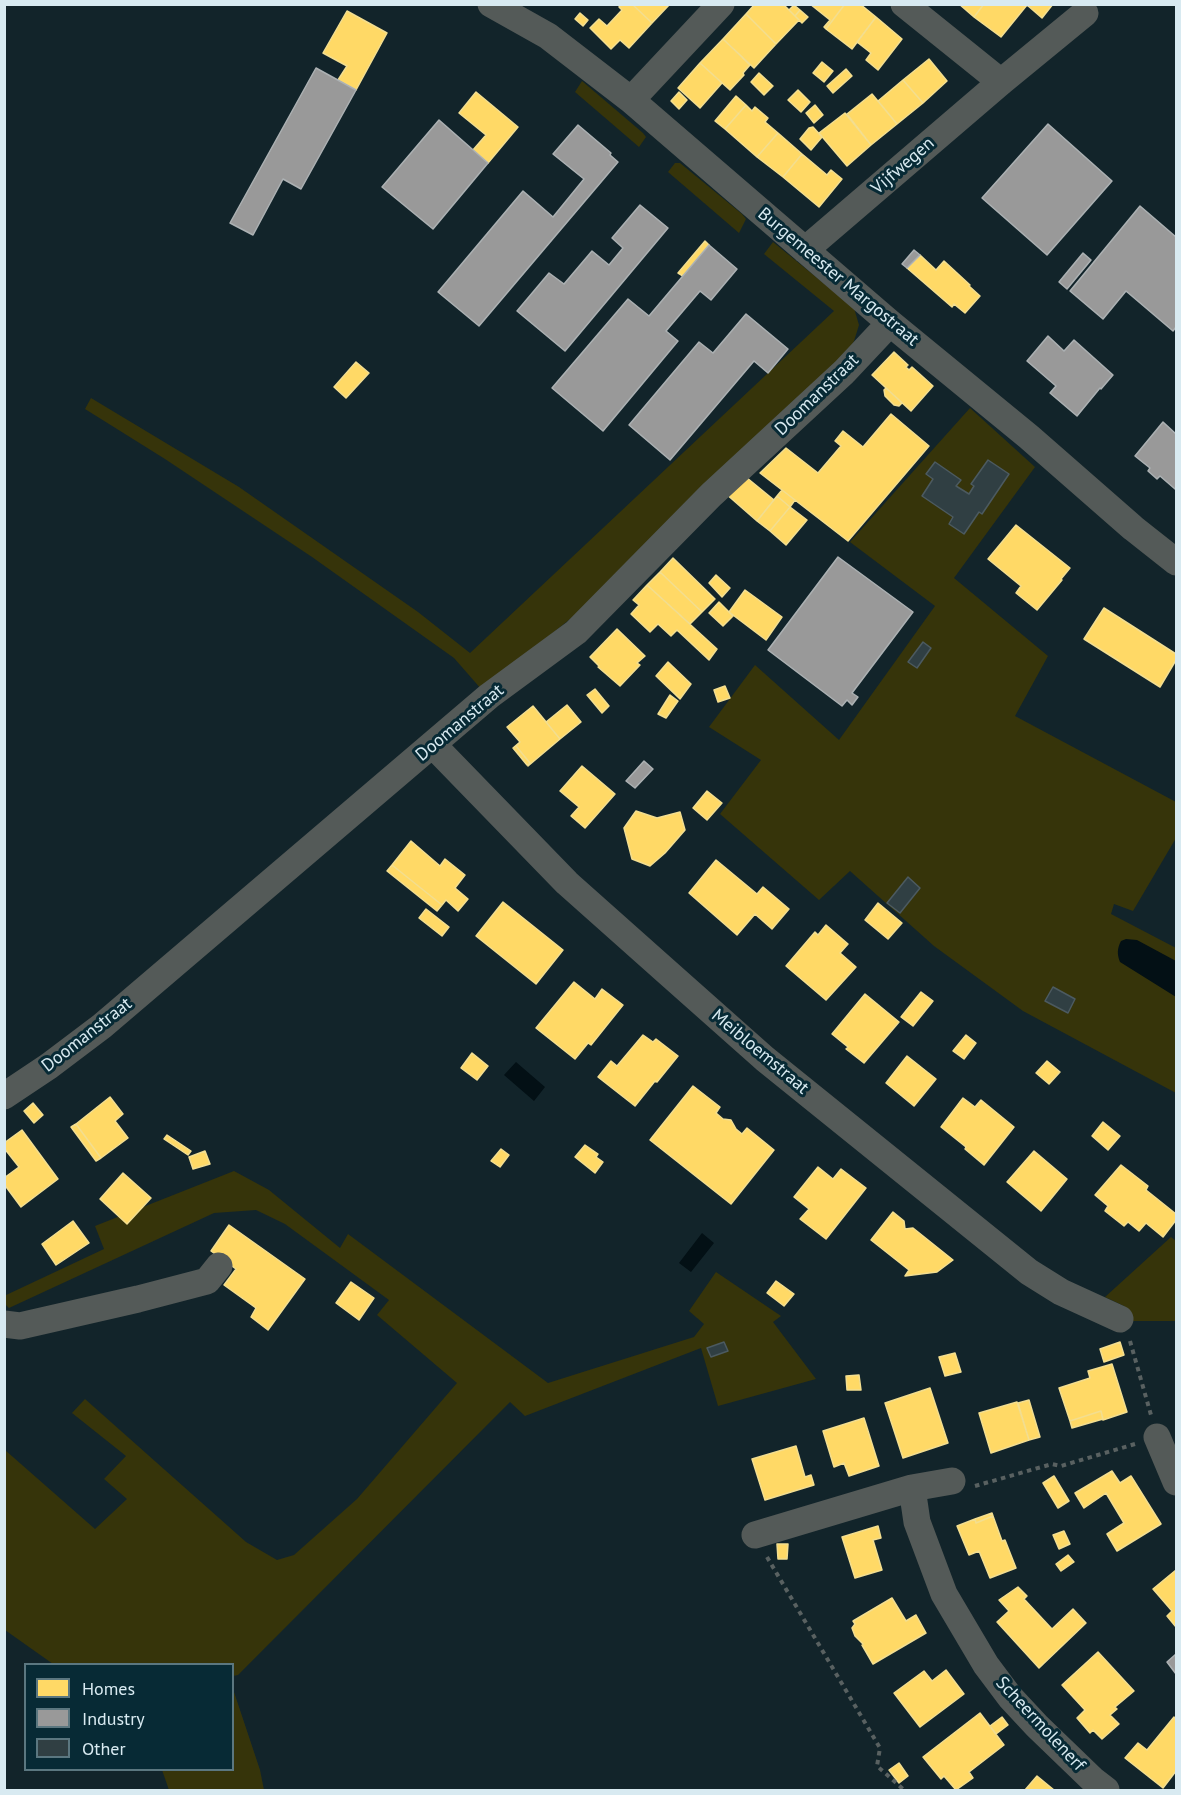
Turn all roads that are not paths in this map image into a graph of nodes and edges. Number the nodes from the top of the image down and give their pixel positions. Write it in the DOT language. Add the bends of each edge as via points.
graph roads {
  1 [pos="491,4"];
  2 [pos="722,4"];
  3 [pos="904,4"];
  4 [pos="1085,13"];
  5 [pos="1001,82"];
  6 [pos="631,100"];
  7 [pos="806,250"];
  8 [pos="890,323"];
  9 [pos="1176,562"];
  10 [pos="433,745"];
  11 [pos="4,1096"];
  12 [pos="219,1266"];
  13 [pos="1120,1319"];
  14 [pos="4,1324"];
  15 [pos="1157,1437"];
  16 [pos="952,1481"];
  17 [pos="1176,1482"];
  18 [pos="912,1488"];
  19 [pos="755,1535"];
  20 [pos="1106,1791"];
  1 -- 6 [label="street, Burgemeester Margostraat" via="548,36"];
  2 -- 6 [label="street"];
  3 -- 5 [label="street"];
  4 -- 5 [label="street, Vijfwegen"];
  5 -- 7 [label="street, Vijfwegen"];
  6 -- 7 [label="street, Burgemeester Margostraat"];
  7 -- 8 [label="street, Burgemeester Margostraat"];
  8 -- 9 [label="street, Burgemeester Margostraat"];
  8 -- 10 [label="street, Doomanstraat" via="576,632 489,696"];
  10 -- 11 [label="street, Doomanstraat" via="102,1026"];
  10 -- 13 [label="street, Meibloemstraat" via="567,883 765,1059 1029,1272 1061,1292"];
  12 -- 14 [label="street" via="207,1281 20,1326"];
  15 -- 17 [label="street"];
  16 -- 18 [label="street"];
  18 -- 19 [label="street"];
  18 -- 20 [label="street, Scheermolenerf" via="917,1522 944,1594 986,1665 1037,1726"];
}
